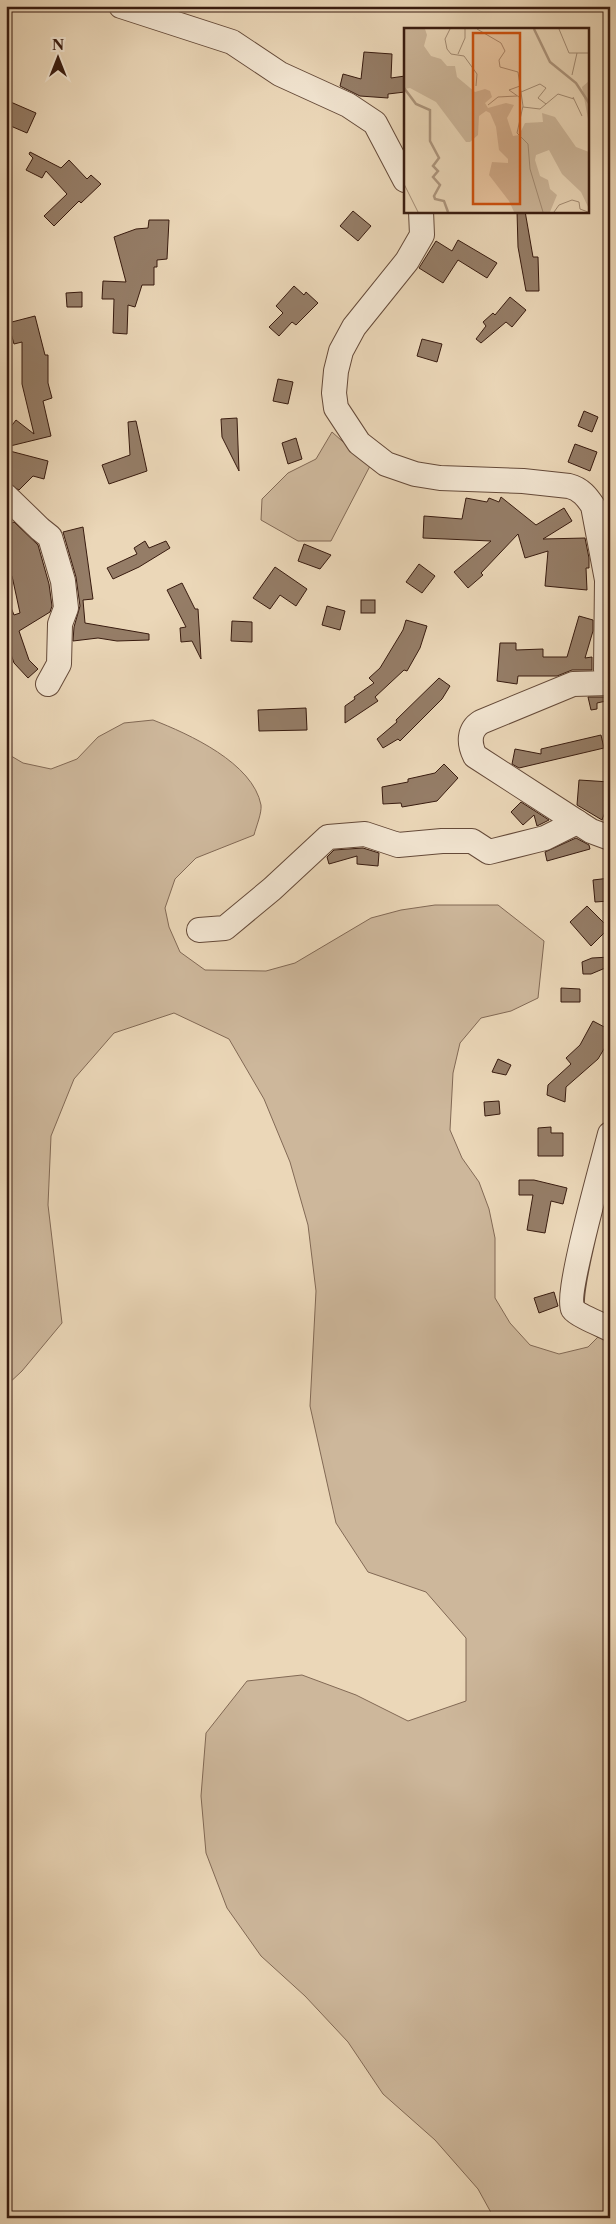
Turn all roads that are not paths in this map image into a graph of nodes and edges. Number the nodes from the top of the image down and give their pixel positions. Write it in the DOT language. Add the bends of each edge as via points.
graph roads {
  1 [pos="121,6"];
  2 [pos="404,178"];
  3 [pos="421,212"];
  4 [pos="6,496"];
  5 [pos="610,676"];
  6 [pos="610,683"];
  7 [pos="48,684"];
  8 [pos="577,822"];
  9 [pos="610,838"];
  10 [pos="199,930"];
  11 [pos="610,1134"];
  12 [pos="610,1329"];
  1 -- 2 [label="street" via="232,42 280,74 348,105 374,124"];
  3 -- 5 [label="street" via="422,235 407,262 354,327 341,351 334,393 336,408 359,443 386,464 415,474 523,481 569,486 581,491 593,506 607,580 606,670"];
  4 -- 7 [label="street" via="50,537 63,581 66,608 60,624 59,664"];
  6 -- 8 [label="street" via="573,684 481,722 471,734 471,748 475,756"];
  8 -- 9 [label="street"];
  8 -- 10 [label="street" via="545,838 490,852 472,842 398,845 365,834 328,837 225,928"];
  11 -- 12 [label="street" via="578,1264 572,1304 575,1311"];
}
